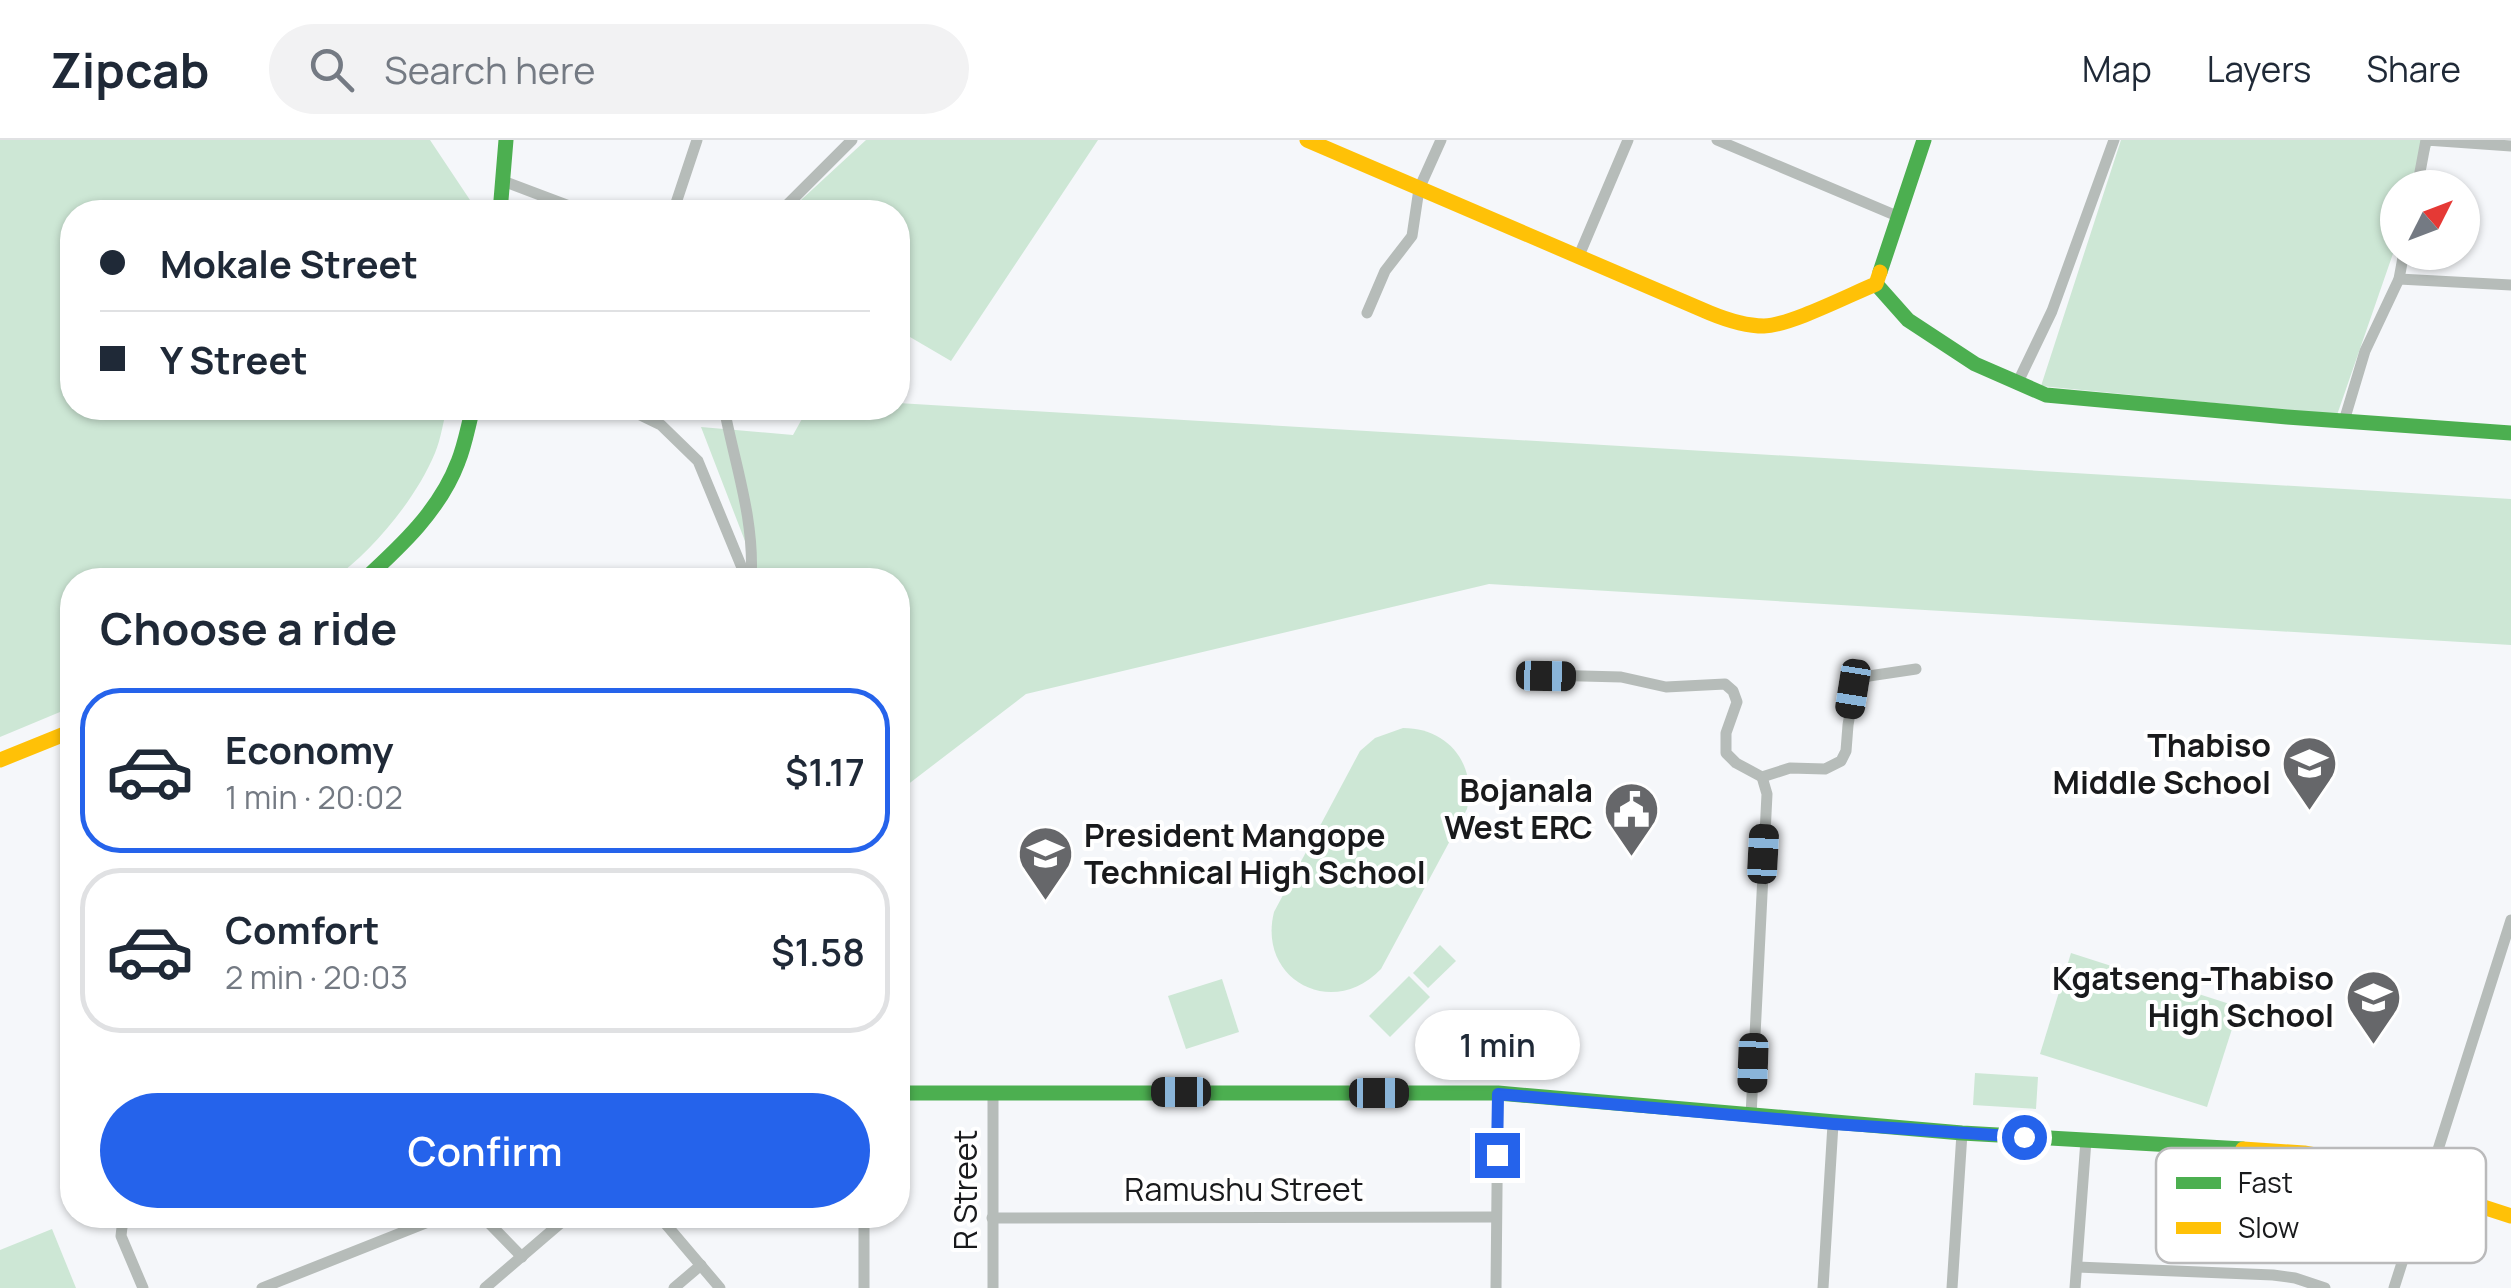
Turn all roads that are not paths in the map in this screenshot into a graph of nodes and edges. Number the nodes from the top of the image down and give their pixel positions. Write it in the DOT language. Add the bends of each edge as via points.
graph roads {
  1 [pos="506,140"];
  2 [pos="697,140"];
  3 [pos="852,140"];
  4 [pos="1307,140"];
  5 [pos="1440,140"];
  6 [pos="1628,140"];
  7 [pos="1717,140"];
  8 [pos="1924,140"];
  9 [pos="2114,140"];
  10 [pos="2511,146"];
  11 [pos="2420,170"];
  12 [pos="502,181"];
  13 [pos="1419,190"];
  14 [pos="501,200"];
  15 [pos="553,200"];
  16 [pos="677,200"];
  17 [pos="792,200"];
  18 [pos="1897,216"];
  19 [pos="1578,258"];
  20 [pos="2400,270"];
  21 [pos="2398,279"];
  22 [pos="1876,284"];
  23 [pos="2511,285"];
  24 [pos="1366,313"];
  25 [pos="2017,384"];
  26 [pos="469,420"];
  27 [pos="651,420"];
  28 [pos="727,420"];
  29 [pos="2344,421"];
  30 [pos="2511,432"];
  31 [pos="377,568"];
  32 [pos="744,568"];
  33 [pos="750,568"];
  34 [pos="1916,669"];
  35 [pos="1546,676"];
  36 [pos="60,735"];
  37 [pos="0,760"];
  38 [pos="1762,778"];
  39 [pos="2511,920"];
  40 [pos="910,1092"];
  41 [pos="993,1092"];
  42 [pos="1498,1094"];
  43 [pos="1752,1116"];
  44 [pos="1834,1124"];
  45 [pos="1962,1134"];
  46 [pos="2086,1140"];
  47 [pos="2231,1148"];
  48 [pos="2439,1148"];
  49 [pos="2486,1208"];
  50 [pos="1496,1216"];
  51 [pos="2511,1216"];
  52 [pos="992,1218"];
  53 [pos="122,1228"];
  54 [pos="413,1228"];
  55 [pos="496,1228"];
  56 [pos="555,1228"];
  57 [pos="669,1228"];
  58 [pos="864,1228"];
  59 [pos="522,1257"];
  60 [pos="2402,1263"];
  61 [pos="701,1265"];
  62 [pos="2077,1268"];
  63 [pos="144,1288"];
  64 [pos="262,1288"];
  65 [pos="485,1288"];
  66 [pos="674,1288"];
  67 [pos="720,1288"];
  68 [pos="864,1288"];
  69 [pos="993,1288"];
  70 [pos="1496,1288"];
  71 [pos="1823,1288"];
  72 [pos="1952,1288"];
  73 [pos="2075,1288"];
  74 [pos="2325,1288"];
  75 [pos="2394,1288"];
  1 -- 12 [label="street"];
  2 -- 16 [label="street"];
  3 -- 17 [label="street"];
  4 -- 13 [label="street"];
  5 -- 13 [label="street"];
  6 -- 19 [label="street"];
  7 -- 18 [label="street"];
  8 -- 18 [label="street"];
  9 -- 25 [label="street" via="2052,311"];
  10 -- 11 [label="street" via="2426,140"];
  12 -- 14 [label="street"];
  12 -- 15 [label="street"];
  13 -- 19 [label="street"];
  13 -- 24 [label="street" via="1412,236"];
  18 -- 22 [label="street"];
  19 -- 22 [label="street" via="1764,328"];
  20 -- 21 [label="street"];
  21 -- 23 [label="street"];
  21 -- 29 [label="street" via="2365,351"];
  22 -- 25 [label="street" via="1908,320"];
  25 -- 29 [label="street" via="2065,398"];
  26 -- 31 [label="street" via="442,494"];
  27 -- 32 [label="street" via="698,461"];
  28 -- 33 [label="street" via="752,536"];
  29 -- 30 [label="street"];
  34 -- 38 [label="street" via="1856,684 1846,751 1837,764"];
  35 -- 38 [label="street" via="1725,684 1737,702 1726,753"];
  36 -- 37 [label="street"];
  38 -- 43 [label="street"];
  39 -- 48 [label="street"];
  40 -- 41 [label="street"];
  41 -- 42 [label="street"];
  41 -- 52 [label="street, R Street"];
  42 -- 43 [label="street"];
  42 -- 50 [label="street"];
  43 -- 44 [label="street"];
  44 -- 45 [label="street"];
  44 -- 71 [label="street"];
  45 -- 46 [label="street"];
  45 -- 72 [label="street"];
  46 -- 47 [label="street"];
  46 -- 62 [label="street"];
  49 -- 51 [label="street"];
  50 -- 52 [label="street, Ramushu Street"];
  50 -- 70 [label="street"];
  52 -- 69 [label="street, R Street"];
  53 -- 63 [label="street"];
  54 -- 64 [label="street"];
  55 -- 59 [label="street"];
  56 -- 59 [label="street"];
  57 -- 61 [label="street"];
  58 -- 68 [label="street"];
  59 -- 65 [label="street"];
  60 -- 75 [label="street"];
  61 -- 66 [label="street"];
  61 -- 67 [label="street"];
  62 -- 73 [label="street"];
  62 -- 74 [label="street" via="2273,1275"];
}
